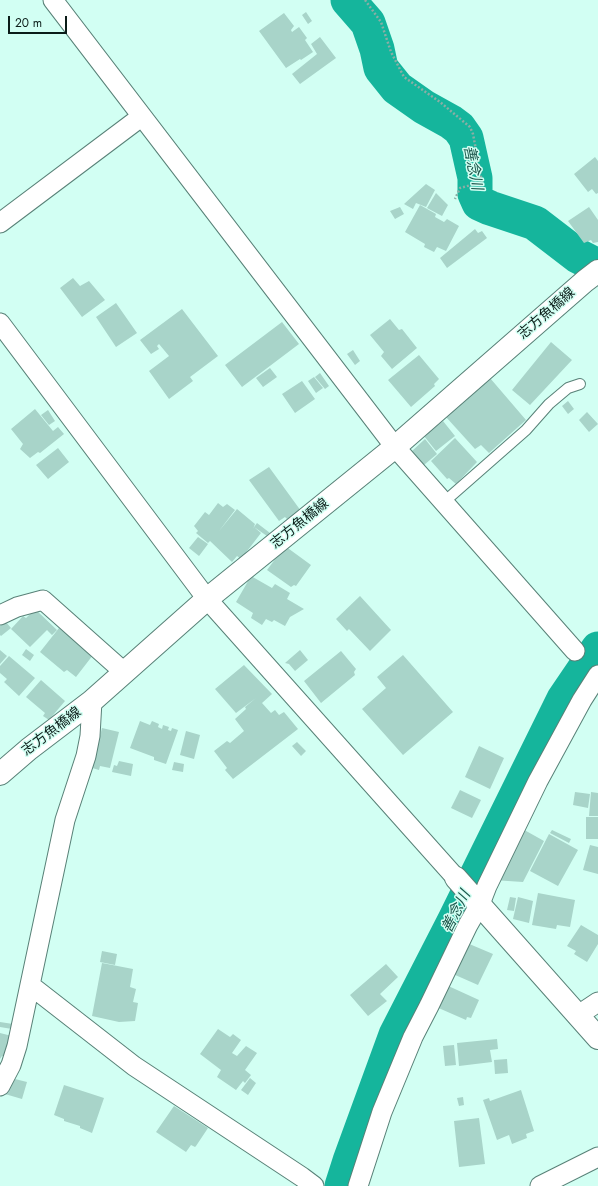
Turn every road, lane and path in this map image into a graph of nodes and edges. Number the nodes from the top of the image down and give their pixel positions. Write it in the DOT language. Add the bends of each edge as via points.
graph roads {
  1 [pos="53,0"];
  2 [pos="365,0"];
  3 [pos="142,117"];
  4 [pos="455,199"];
  5 [pos="0,223"];
  6 [pos="592,276"];
  7 [pos="0,323"];
  8 [pos="580,384"];
  9 [pos="394,446"];
  10 [pos="444,502"];
  11 [pos="207,600"];
  12 [pos="0,615"];
  13 [pos="574,651"];
  14 [pos="124,672"];
  15 [pos="598,675"];
  16 [pos="92,701"];
  17 [pos="0,774"];
  18 [pos="456,878"];
  19 [pos="480,904"];
  20 [pos="30,984"];
  21 [pos="598,1002"];
  22 [pos="577,1016"];
  23 [pos="598,1038"];
  24 [pos="0,1086"];
  25 [pos="598,1157"];
  26 [pos="314,1186"];
  27 [pos="358,1186"];
  28 [pos="540,1186"];
  1 -- 3 [label="street"];
  2 -- 4 [label="path" via="381,22 391,52 404,77 440,102 470,127 474,134 482,182 460,188"];
  3 -- 5 [label="street"];
  3 -- 9 [label="street"];
  6 -- 9 [label="main road, 志方魚橋線"];
  7 -- 11 [label="street"];
  8 -- 10 [label="lane" via="568,388 554,400 526,430"];
  9 -- 10 [label="street"];
  9 -- 11 [label="main road, 志方魚橋線"];
  10 -- 13 [label="street"];
  11 -- 14 [label="main road, 志方魚橋線"];
  11 -- 18 [label="street"];
  12 -- 14 [label="street" via="17,606 43,600"];
  14 -- 16 [label="main road, 志方魚橋線"];
  15 -- 19 [label="street" via="538,782"];
  16 -- 17 [label="main road, 志方魚橋線"];
  16 -- 20 [label="street" via="86,756 65,820"];
  18 -- 19 [label="main road"];
  19 -- 22 [label="main road"];
  19 -- 27 [label="street" via="403,1059 377,1126"];
  20 -- 24 [label="street" via="17,1046"];
  20 -- 26 [label="street" via="134,1066"];
  21 -- 22 [label="street"];
  22 -- 23 [label="main road"];
  25 -- 28 [label="street"];
}
